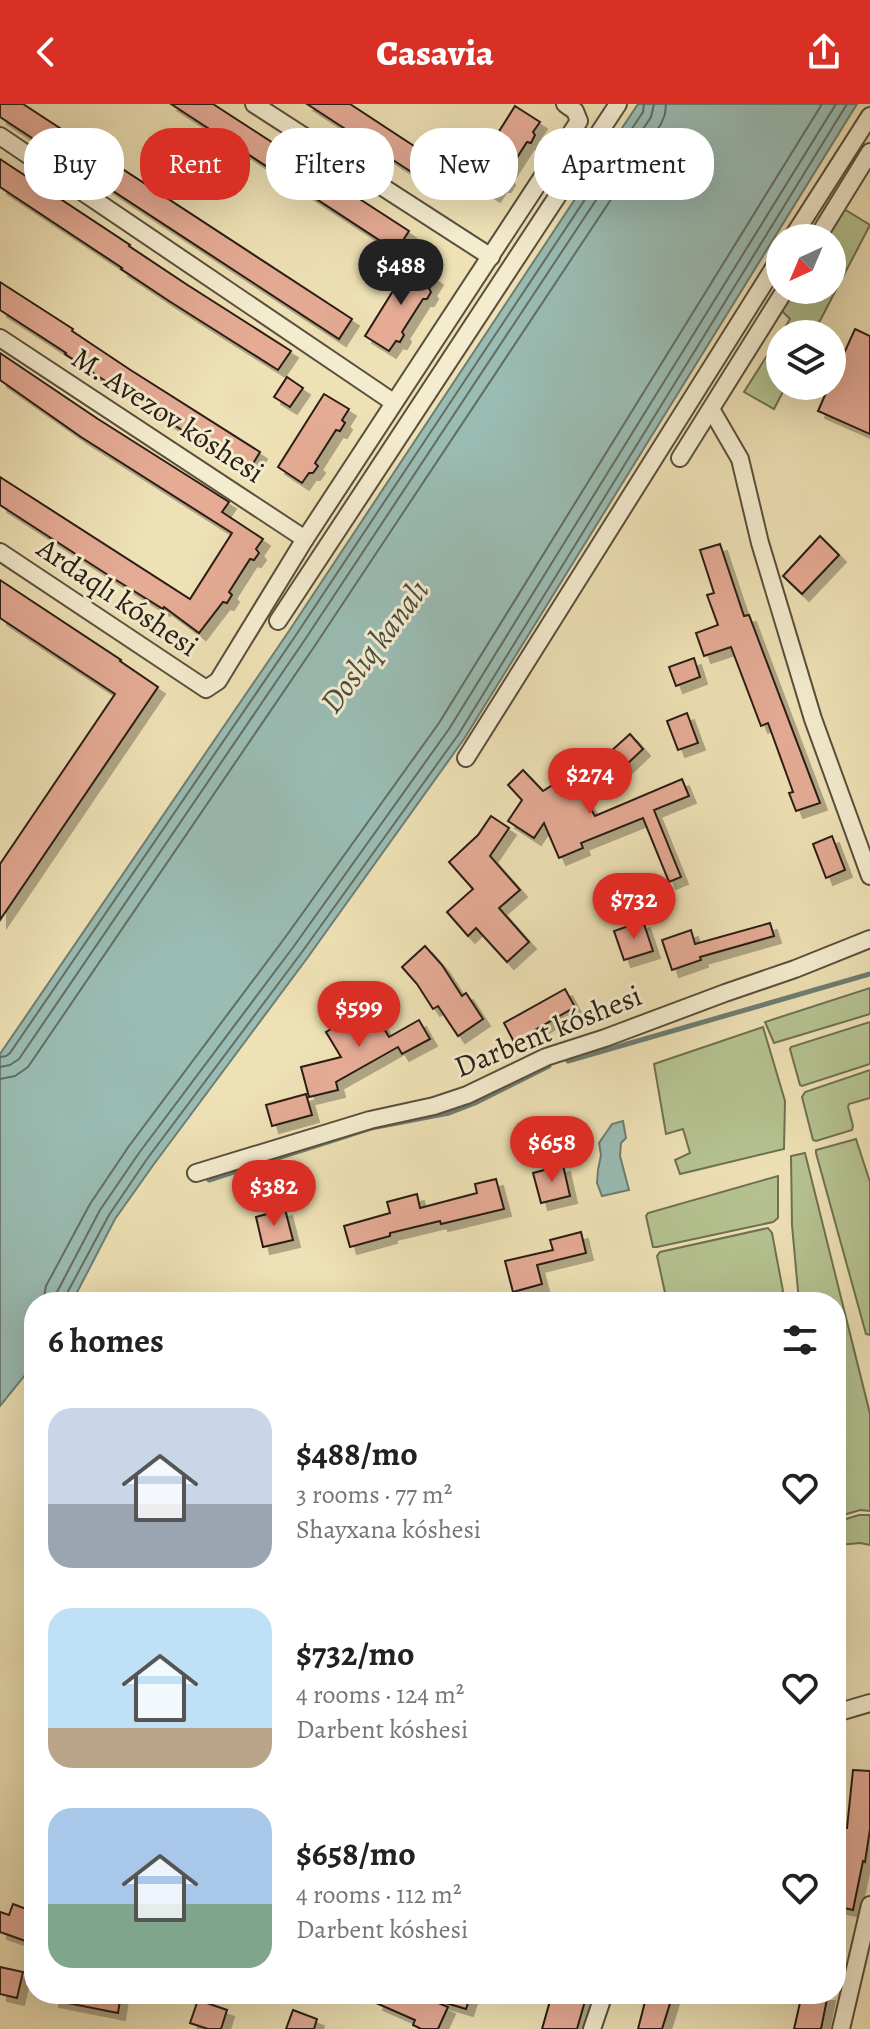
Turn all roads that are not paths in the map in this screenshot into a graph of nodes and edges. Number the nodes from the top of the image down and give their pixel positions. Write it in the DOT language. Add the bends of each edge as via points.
graph roads {
  1 [pos="254,104"];
  2 [pos="618,104"];
  3 [pos="570,107"];
  4 [pos="870,116"];
  5 [pos="0,136"];
  6 [pos="870,152"];
  7 [pos="801,224"];
  8 [pos="826,224"];
  9 [pos="491,257"];
  10 [pos="766,280"];
  11 [pos="776,304"];
  12 [pos="0,338"];
  13 [pos="393,402"];
  14 [pos="711,409"];
  15 [pos="680,458"];
  16 [pos="305,539"];
  17 [pos="0,552"];
  18 [pos="278,621"];
  19 [pos="466,758"];
  20 [pos="870,876"];
  21 [pos="870,939"];
  22 [pos="196,1173"];
  23 [pos="870,1703"];
  24 [pos="846,1710"];
  25 [pos="870,1905"];
  26 [pos="601,2004"];
  27 [pos="592,2029"];
  28 [pos="841,2029"];
  1 -- 9 [label="street"];
  2 -- 18 [label="street"];
  3 -- 9 [label="street" via="579,121"];
  4 -- 7 [label="street"];
  5 -- 13 [label="street"];
  6 -- 8 [label="street"];
  9 -- 13 [label="street"];
  10 -- 19 [label="street"];
  11 -- 14 [label="street"];
  12 -- 16 [label="street, M. Avezov kóshesi"];
  13 -- 16 [label="street"];
  14 -- 15 [label="street"];
  14 -- 20 [label="street" via="740,459 813,719"];
  16 -- 17 [label="street, Ardaqlı kóshesi" via="218,681 206,689"];
  21 -- 22 [label="street, Darbent kóshesi" via="546,1057 467,1095"];
  23 -- 24 [label="street"];
  25 -- 28 [label="street"];
  26 -- 27 [label="street"];
}
